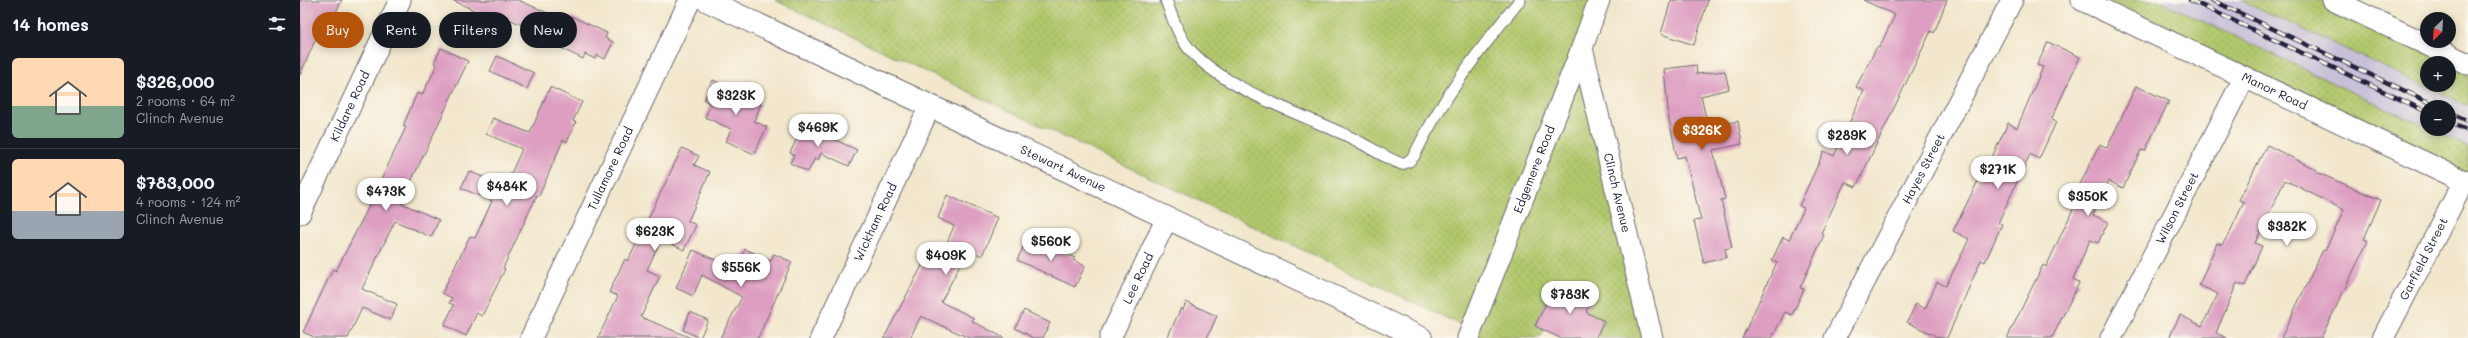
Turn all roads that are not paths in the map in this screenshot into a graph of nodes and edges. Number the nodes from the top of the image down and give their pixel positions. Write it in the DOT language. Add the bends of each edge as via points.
graph roads {
  1 [pos="400,0"];
  2 [pos="690,0"];
  3 [pos="706,0"];
  4 [pos="1166,0"];
  5 [pos="1520,0"];
  6 [pos="1599,0"];
  7 [pos="2012,0"];
  8 [pos="2082,0"];
  9 [pos="2333,0"];
  10 [pos="1582,48"];
  11 [pos="2468,64"];
  12 [pos="2244,78"];
  13 [pos="930,106"];
  14 [pos="2466,182"];
  15 [pos="300,213"];
  16 [pos="1167,218"];
  17 [pos="531,338"];
  18 [pos="821,338"];
  19 [pos="1110,338"];
  20 [pos="1421,338"];
  21 [pos="1468,338"];
  22 [pos="1652,338"];
  23 [pos="1835,338"];
  24 [pos="2111,338"];
  25 [pos="2383,338"];
  1 -- 15 [label="street, Kildare Road"];
  2 -- 17 [label="street, Tullamore Road"];
  3 -- 13 [label="main road, Stewart Avenue"];
  4 -- 5 [label="lane" via="1175,25 1190,50 1206,66 1293,112 1402,164 1414,156 1443,102 1471,60"];
  6 -- 10 [label="street, Edgemere Road"];
  7 -- 23 [label="street, Hayes Street"];
  8 -- 12 [label="street, Manor Road"];
  9 -- 11 [label="street"];
  10 -- 21 [label="street, Edgemere Road"];
  10 -- 22 [label="street, Clinch Avenue"];
  12 -- 14 [label="street, Manor Road"];
  12 -- 24 [label="street, Wilson Street"];
  13 -- 16 [label="main road, Stewart Avenue"];
  13 -- 18 [label="street, Wickham Road"];
  14 -- 25 [label="street, Garfield Street"];
  16 -- 19 [label="street, Lee Road"];
  16 -- 20 [label="main road, Stewart Avenue"];
}
